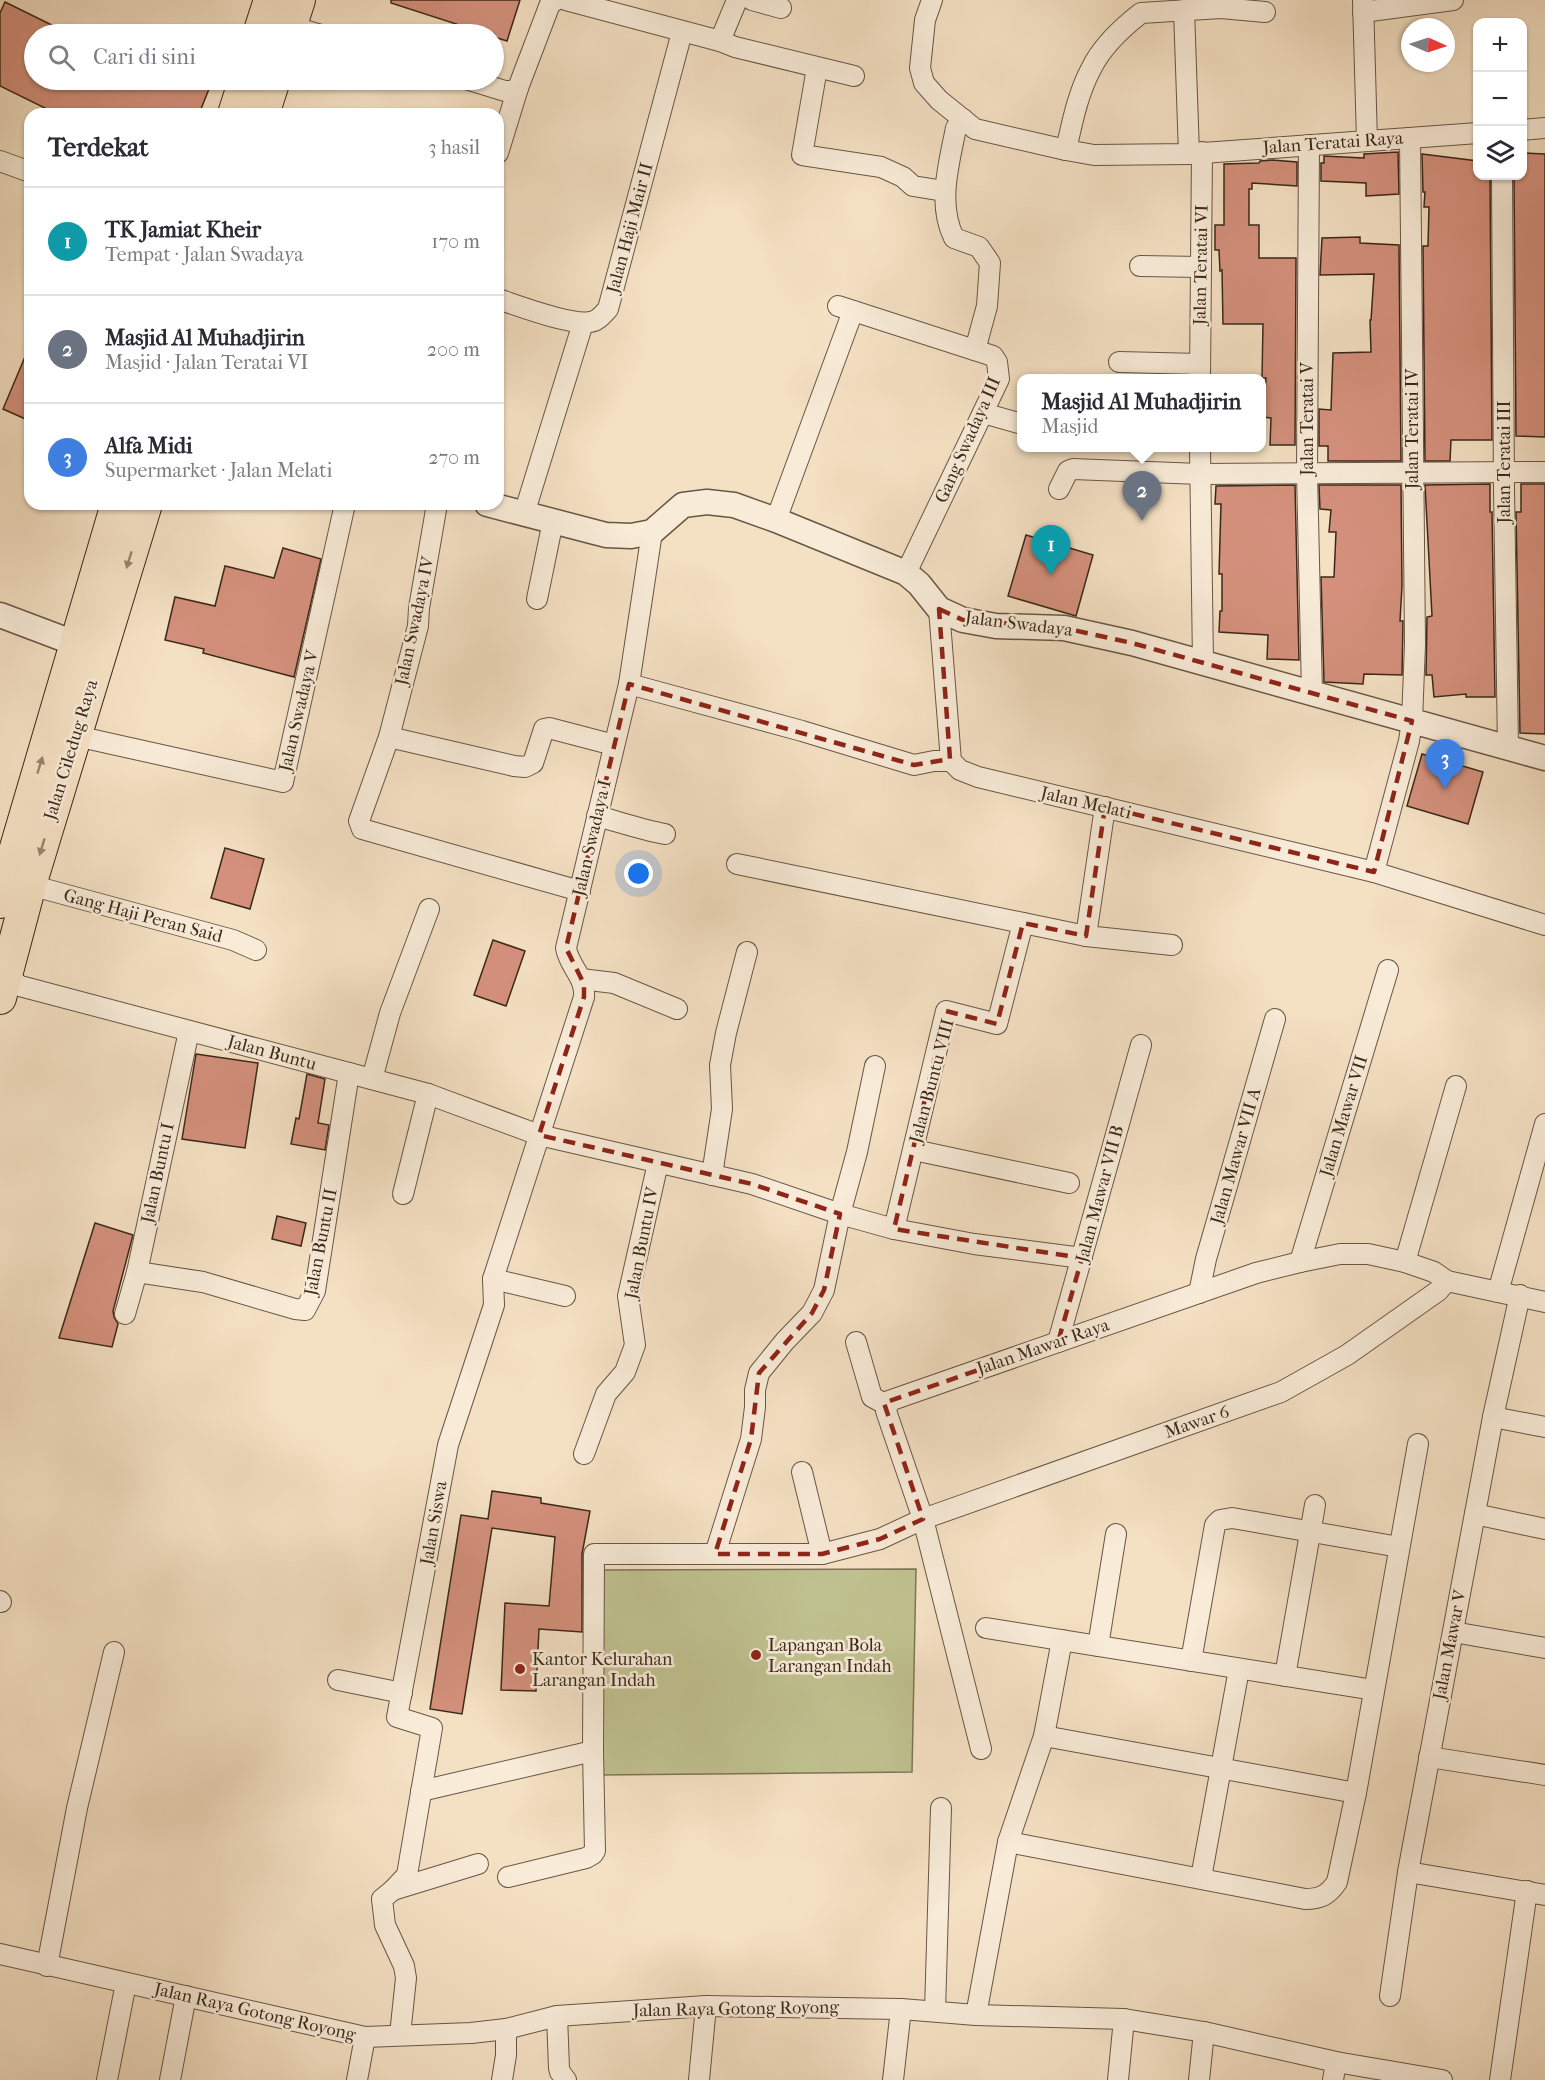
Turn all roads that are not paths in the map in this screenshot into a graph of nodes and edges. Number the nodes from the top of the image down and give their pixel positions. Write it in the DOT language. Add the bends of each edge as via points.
graph roads {
  1 [pos="554,0"];
  2 [pos="566,0"];
  3 [pos="737,0"];
  4 [pos="752,0"];
  5 [pos="932,0"];
  6 [pos="1453,0"];
  7 [pos="1363,6"];
  8 [pos="781,8"];
  9 [pos="1184,10"];
  10 [pos="1265,12"];
  11 [pos="682,32"];
  12 [pos="720,41"];
  13 [pos="818,68"];
  14 [pos="854,76"];
  15 [pos="518,88"];
  16 [pos="242,90"];
  17 [pos="271,90"];
  18 [pos="504,90"];
  19 [pos="236,108"];
  20 [pos="265,108"];
  21 [pos="963,119"];
  22 [pos="1545,128"];
  23 [pos="1527,130"];
  24 [pos="1473,133"];
  25 [pos="504,134"];
  26 [pos="1410,138"];
  27 [pos="1367,141"];
  28 [pos="1309,145"];
  29 [pos="1066,150"];
  30 [pos="1196,153"];
  31 [pos="0,161"];
  32 [pos="24,170"];
  33 [pos="1502,180"];
  34 [pos="944,191"];
  35 [pos="1140,266"];
  36 [pos="1201,267"];
  37 [pos="504,301"];
  38 [pos="584,323"];
  39 [pos="975,350"];
  40 [pos="1119,362"];
  41 [pos="1200,371"];
  42 [pos="983,413"];
  43 [pos="1017,423"];
  44 [pos="1200,452"];
  45 [pos="1504,472"];
  46 [pos="1545,472"];
  47 [pos="1307,473"];
  48 [pos="1412,473"];
  49 [pos="1200,474"];
  50 [pos="1059,489"];
  51 [pos="504,508"];
  52 [pos="115,510"];
  53 [pos="144,510"];
  54 [pos="344,510"];
  55 [pos="436,510"];
  56 [pos="525,514"];
  57 [pos="776,519"];
  58 [pos="553,521"];
  59 [pos="652,532"];
  60 [pos="906,573"];
  61 [pos="537,599"];
  62 [pos="939,609"];
  63 [pos="0,615"];
  64 [pos="77,644"];
  65 [pos="1203,663"];
  66 [pos="629,684"];
  67 [pos="1312,693"];
  68 [pos="1412,721"];
  69 [pos="76,735"];
  70 [pos="389,737"];
  71 [pos="614,745"];
  72 [pos="1508,748"];
  73 [pos="1545,758"];
  74 [pos="951,761"];
  75 [pos="1105,807"];
  76 [pos="597,816"];
  77 [pos="665,834"];
  78 [pos="737,864"];
  79 [pos="1374,872"];
  80 [pos="30,885"];
  81 [pos="580,891"];
  82 [pos="0,902"];
  83 [pos="429,909"];
  84 [pos="1023,923"];
  85 [pos="1545,925"];
  86 [pos="1086,936"];
  87 [pos="1172,945"];
  88 [pos="256,950"];
  89 [pos="747,952"];
  90 [pos="1388,970"];
  91 [pos="581,979"];
  92 [pos="2,981"];
  93 [pos="677,1009"];
  94 [pos="1275,1019"];
  95 [pos="189,1031"];
  96 [pos="1141,1045"];
  97 [pos="876,1066"];
  98 [pos="349,1073"];
  99 [pos="372,1079"];
  100 [pos="1456,1086"];
  101 [pos="428,1094"];
  102 [pos="1545,1124"];
  103 [pos="538,1135"];
  104 [pos="914,1150"];
  105 [pos="658,1163"];
  106 [pos="712,1175"];
  107 [pos="1068,1184"];
  108 [pos="1537,1185"];
  109 [pos="403,1194"];
  110 [pos="840,1214"];
  111 [pos="894,1229"];
  112 [pos="1082,1258"];
  113 [pos="1300,1262"];
  114 [pos="1405,1262"];
  115 [pos="137,1272"];
  116 [pos="494,1279"];
  117 [pos="1447,1281"];
  118 [pos="1498,1292"];
  119 [pos="1199,1293"];
  120 [pos="1520,1295"];
  121 [pos="565,1296"];
  122 [pos="1545,1302"];
  123 [pos="125,1314"];
  124 [pos="856,1342"];
  125 [pos="1058,1342"];
  126 [pos="887,1405"];
  127 [pos="1493,1417"];
  128 [pos="1545,1427"];
  129 [pos="1418,1444"];
  130 [pos="584,1454"];
  131 [pos="802,1472"];
  132 [pos="1315,1505"];
  133 [pos="1475,1514"];
  134 [pos="923,1518"];
  135 [pos="1545,1529"];
  136 [pos="1310,1531"];
  137 [pos="1116,1534"];
  138 [pos="1399,1547"];
  139 [pos="716,1554"];
  140 [pos="822,1554"];
  141 [pos="986,1628"];
  142 [pos="1453,1632"];
  143 [pos="1062,1640"];
  144 [pos="1098,1646"];
  145 [pos="1545,1648"];
  146 [pos="114,1652"];
  147 [pos="1191,1661"];
  148 [pos="1239,1669"];
  149 [pos="1285,1676"];
  150 [pos="338,1680"];
  151 [pos="1374,1690"];
  152 [pos="402,1693"];
  153 [pos="1044,1736"];
  154 [pos="981,1749"];
  155 [pos="593,1751"];
  156 [pos="1429,1757"];
  157 [pos="1221,1768"];
  158 [pos="1545,1775"];
  159 [pos="421,1791"];
  160 [pos="1356,1793"];
  161 [pos="940,1808"];
  162 [pos="1008,1842"];
  163 [pos="478,1864"];
  164 [pos="1408,1872"];
  165 [pos="508,1877"];
  166 [pos="1202,1878"];
  167 [pos="393,1890"];
  168 [pos="1536,1893"];
  169 [pos="0,1953"];
  170 [pos="47,1966"];
  171 [pos="126,1983"];
  172 [pos="186,1996"];
  173 [pos="1390,1996"];
  174 [pos="706,2006"];
  175 [pos="901,2009"];
  176 [pos="935,2012"];
  177 [pos="976,2015"];
  178 [pos="557,2016"];
  179 [pos="1124,2019"];
  180 [pos="506,2029"];
  181 [pos="1204,2032"];
  182 [pos="399,2035"];
  183 [pos="365,2037"];
  184 [pos="1335,2071"];
  185 [pos="107,2080"];
  186 [pos="170,2080"];
  187 [pos="357,2080"];
  188 [pos="502,2080"];
  189 [pos="566,2080"];
  190 [pos="699,2080"];
  191 [pos="893,2080"];
  192 [pos="1118,2080"];
  193 [pos="1200,2080"];
  194 [pos="1442,2080"];
  195 [pos="1500,2080"];
  1 -- 15 [label="street" via="549,4"];
  2 -- 11 [label="street"];
  3 -- 12 [label="street"];
  4 -- 8 [label="street"];
  5 -- 21 [label="street, Jalan Teratai Raya" via="925,20 920,68 924,83"];
  6 -- 7 [label="street"];
  7 -- 27 [label="street"];
  9 -- 10 [label="street"];
  9 -- 29 [label="street" via="1141,13 1102,51 1091,69"];
  9 -- 30 [label="street, Jalan Teratai VI"];
  11 -- 12 [label="street"];
  11 -- 38 [label="street, Jalan Haji Mair II" via="608,309 594,322"];
  12 -- 13 [label="street"];
  13 -- 14 [label="street"];
  13 -- 34 [label="street" via="801,155 881,167 913,186"];
  15 -- 18 [label="street"];
  15 -- 25 [label="street"];
  16 -- 19 [label="main road"];
  17 -- 20 [label="main road"];
  21 -- 29 [label="street, Jalan Teratai Raya" via="975,129"];
  21 -- 34 [label="street" via="956,128"];
  22 -- 23 [label="street"];
  24 -- 26 [label="street, Jalan Teratai Raya"];
  26 -- 27 [label="street, Jalan Teratai Raya"];
  26 -- 48 [label="street, Jalan Teratai IV"];
  27 -- 28 [label="street, Jalan Teratai Raya"];
  28 -- 30 [label="street, Jalan Teratai Raya"];
  28 -- 47 [label="street, Jalan Teratai V"];
  29 -- 30 [label="street, Jalan Teratai Raya" via="1094,155"];
  30 -- 36 [label="street, Jalan Teratai VI"];
  31 -- 32 [label="street"];
  33 -- 45 [label="street, Jalan Teratai III"];
  34 -- 39 [label="street" via="946,223 954,238 979,247 990,263 987,306"];
  35 -- 36 [label="street"];
  36 -- 41 [label="street, Jalan Teratai VI"];
  37 -- 38 [label="street"];
  38 -- 56 [label="street"];
  39 -- 42 [label="street, Gang Swadaya III" via="993,356 999,370 999,380"];
  39 -- 57 [label="street, Gang Swadaya III" via="845,309"];
  40 -- 41 [label="street"];
  42 -- 43 [label="street"];
  42 -- 60 [label="street, Gang Swadaya III"];
  44 -- 49 [label="street"];
  45 -- 46 [label="street"];
  45 -- 48 [label="street"];
  45 -- 72 [label="street, Jalan Teratai III"];
  47 -- 48 [label="street"];
  47 -- 49 [label="street"];
  47 -- 67 [label="street, Jalan Teratai V"];
  48 -- 68 [label="street, Jalan Teratai IV"];
  49 -- 50 [label="street" via="1073,469"];
  49 -- 65 [label="street"];
  51 -- 56 [label="street"];
  52 -- 64 [label="main road, Jalan Ciledug Raya"];
  53 -- 69 [label="main road, Jalan Ciledug Raya, one-way"];
  54 -- 69 [label="street, Jalan Swadaya V" via="283,782"];
  55 -- 70 [label="street, Jalan Swadaya IV" via="418,626"];
  56 -- 58 [label="street"];
  57 -- 59 [label="street, Jalan Swadaya" via="734,504 707,502 682,505"];
  57 -- 60 [label="street, Jalan Swadaya"];
  58 -- 59 [label="street" via="606,535"];
  58 -- 61 [label="street"];
  59 -- 66 [label="street, Jalan Swadaya I"];
  60 -- 62 [label="street, Jalan Swadaya"];
  62 -- 65 [label="street, Jalan Swadaya" via="963,620 996,626 1064,628"];
  62 -- 74 [label="street"];
  63 -- 64 [label="street"];
  82 -- 64 [label="main road, Jalan Ciledug Raya, one-way"];
  65 -- 67 [label="street, Jalan Swadaya"];
  66 -- 71 [label="street, Jalan Swadaya I"];
  66 -- 74 [label="street" via="914,765"];
  67 -- 68 [label="street, Jalan Swadaya"];
  68 -- 72 [label="street, Jalan Swadaya"];
  68 -- 79 [label="street"];
  69 -- 80 [label="main road, Jalan Ciledug Raya, one-way"];
  70 -- 71 [label="street" via="525,767 532,764 544,729"];
  70 -- 81 [label="street, Jalan Swadaya IV" via="359,822 362,829"];
  71 -- 76 [label="street, Jalan Swadaya I"];
  72 -- 73 [label="street, Jalan Swadaya"];
  74 -- 75 [label="street, Jalan Melati" via="960,770 978,777"];
  75 -- 79 [label="street, Jalan Melati"];
  75 -- 86 [label="street"];
  76 -- 77 [label="street"];
  76 -- 81 [label="street, Jalan Swadaya I"];
  78 -- 84 [label="street"];
  79 -- 85 [label="street, Jalan Melati"];
  80 -- 88 [label="street, Gang Haji Peran Said" via="233,940"];
  80 -- 92 [label="main road, Jalan Ciledug Raya"];
  81 -- 91 [label="street, Jalan Swadaya I" via="566,948"];
  83 -- 99 [label="street" via="390,1013"];
  84 -- 86 [label="street"];
  84 -- 104 [label="street, Jalan Buntu VIII" via="997,1024 946,1011"];
  86 -- 87 [label="street"];
  89 -- 106 [label="street" via="720,1065 722,1109"];
  90 -- 113 [label="street, Jalan Mawar VII"];
  91 -- 93 [label="street" via="614,983"];
  91 -- 103 [label="street, Jalan Swadaya I" via="584,997"];
  92 -- 95 [label="street, Jalan Buntu"];
  94 -- 119 [label="street, Jalan Mawar VII A"];
  95 -- 98 [label="street, Jalan Buntu"];
  95 -- 115 [label="street, Jalan Buntu I"];
  96 -- 112 [label="street, Jalan Mawar VII B"];
  97 -- 110 [label="street"];
  98 -- 99 [label="street, Jalan Buntu"];
  98 -- 115 [label="street, Jalan Buntu II" via="315,1291 305,1310 203,1282"];
  99 -- 101 [label="street, Jalan Buntu"];
  100 -- 114 [label="street"];
  101 -- 103 [label="street, Jalan Buntu"];
  101 -- 109 [label="street"];
  102 -- 108 [label="street"];
  103 -- 105 [label="street, Jalan Buntu"];
  103 -- 116 [label="street, Jalan Siswa"];
  104 -- 107 [label="street"];
  104 -- 111 [label="street, Jalan Buntu VIII"];
  105 -- 106 [label="street, Jalan Buntu"];
  105 -- 130 [label="street, Jalan Buntu IV" via="628,1296 635,1345 625,1372 606,1394"];
  106 -- 110 [label="street, Jalan Buntu" via="752,1184"];
  108 -- 118 [label="street"];
  110 -- 111 [label="street, Jalan Buntu"];
  110 -- 139 [label="street" via="824,1290 812,1313 759,1373 751,1439"];
  111 -- 112 [label="street, Jalan Buntu"];
  112 -- 125 [label="street, Jalan Mawar VII B"];
  113 -- 114 [label="street, Jalan Mawar Raya" via="1341,1254 1368,1254"];
  113 -- 119 [label="street, Jalan Mawar Raya"];
  114 -- 117 [label="street, Jalan Mawar Raya"];
  115 -- 123 [label="street, Jalan Buntu I"];
  116 -- 121 [label="street"];
  116 -- 152 [label="street, Jalan Siswa" via="494,1305 448,1445"];
  117 -- 118 [label="street, Jalan Mawar Raya"];
  117 -- 134 [label="street, Mawar 6" via="1347,1355 1281,1392"];
  118 -- 120 [label="street, Jalan Mawar Raya"];
  119 -- 125 [label="street, Jalan Mawar Raya"];
  120 -- 122 [label="street, Jalan Mawar Raya"];
  120 -- 127 [label="street, Jalan Mawar V"];
  124 -- 126 [label="street" via="872,1397"];
  125 -- 126 [label="street, Jalan Mawar Raya"];
  126 -- 134 [label="street"];
  127 -- 128 [label="street"];
  127 -- 133 [label="street, Jalan Mawar V"];
  129 -- 138 [label="street"];
  131 -- 140 [label="street"];
  132 -- 136 [label="street"];
  133 -- 135 [label="street"];
  133 -- 142 [label="street, Jalan Mawar V"];
  134 -- 140 [label="street, Mawar 6" via="880,1539"];
  134 -- 154 [label="street"];
  136 -- 138 [label="street"];
  136 -- 147 [label="street" via="1232,1518 1215,1525"];
  136 -- 149 [label="street"];
  137 -- 144 [label="street"];
  138 -- 151 [label="street"];
  139 -- 140 [label="street, Mawar 6"];
  139 -- 155 [label="street, Mawar 6" via="594,1554"];
  141 -- 143 [label="street"];
  142 -- 145 [label="street"];
  142 -- 156 [label="street, Jalan Mawar V"];
  143 -- 144 [label="street"];
  143 -- 153 [label="street"];
  144 -- 147 [label="street"];
  146 -- 170 [label="street" via="77,1808"];
  147 -- 148 [label="street"];
  148 -- 149 [label="street"];
  148 -- 157 [label="street"];
  149 -- 151 [label="street"];
  150 -- 152 [label="street"];
  151 -- 160 [label="street"];
  152 -- 159 [label="street, Jalan Siswa" via="397,1717 432,1728"];
  153 -- 157 [label="street"];
  153 -- 162 [label="street"];
  155 -- 159 [label="street"];
  155 -- 165 [label="street" via="593,1854"];
  156 -- 158 [label="street"];
  156 -- 164 [label="street, Jalan Mawar V"];
  157 -- 160 [label="street"];
  157 -- 166 [label="street"];
  159 -- 167 [label="street, Jalan Siswa" via="406,1875"];
  160 -- 166 [label="street" via="1337,1882 1330,1893 1319,1899 1305,1899"];
  161 -- 176 [label="street"];
  162 -- 166 [label="street"];
  162 -- 177 [label="street"];
  163 -- 167 [label="street"];
  164 -- 168 [label="street"];
  164 -- 173 [label="street, Jalan Mawar V"];
  167 -- 182 [label="street, Jalan Siswa" via="382,1899 385,1925 406,1978"];
  168 -- 195 [label="street"];
  169 -- 170 [label="street, Jalan Raya Gotong Royong"];
  170 -- 171 [label="street, Jalan Raya Gotong Royong"];
  171 -- 172 [label="street, Jalan Raya Gotong Royong"];
  171 -- 185 [label="street"];
  172 -- 183 [label="street, Jalan Raya Gotong Royong"];
  172 -- 186 [label="street"];
  174 -- 175 [label="street, Jalan Raya Gotong Royong"];
  174 -- 178 [label="street, Jalan Raya Gotong Royong"];
  174 -- 190 [label="street"];
  175 -- 176 [label="street, Jalan Raya Gotong Royong"];
  175 -- 191 [label="street"];
  176 -- 177 [label="street, Jalan Raya Gotong Royong"];
  177 -- 179 [label="street, Jalan Raya Gotong Royong"];
  178 -- 180 [label="street, Jalan Raya Gotong Royong"];
  178 -- 189 [label="street" via="559,2068"];
  179 -- 181 [label="street, Jalan Raya Gotong Royong"];
  179 -- 192 [label="street"];
  180 -- 182 [label="street, Jalan Raya Gotong Royong"];
  180 -- 188 [label="street"];
  181 -- 184 [label="street, Jalan Raya Gotong Royong"];
  181 -- 193 [label="street"];
  182 -- 183 [label="street, Jalan Raya Gotong Royong"];
  183 -- 187 [label="street"];
  184 -- 194 [label="street, Jalan Raya Gotong Royong"];
}
